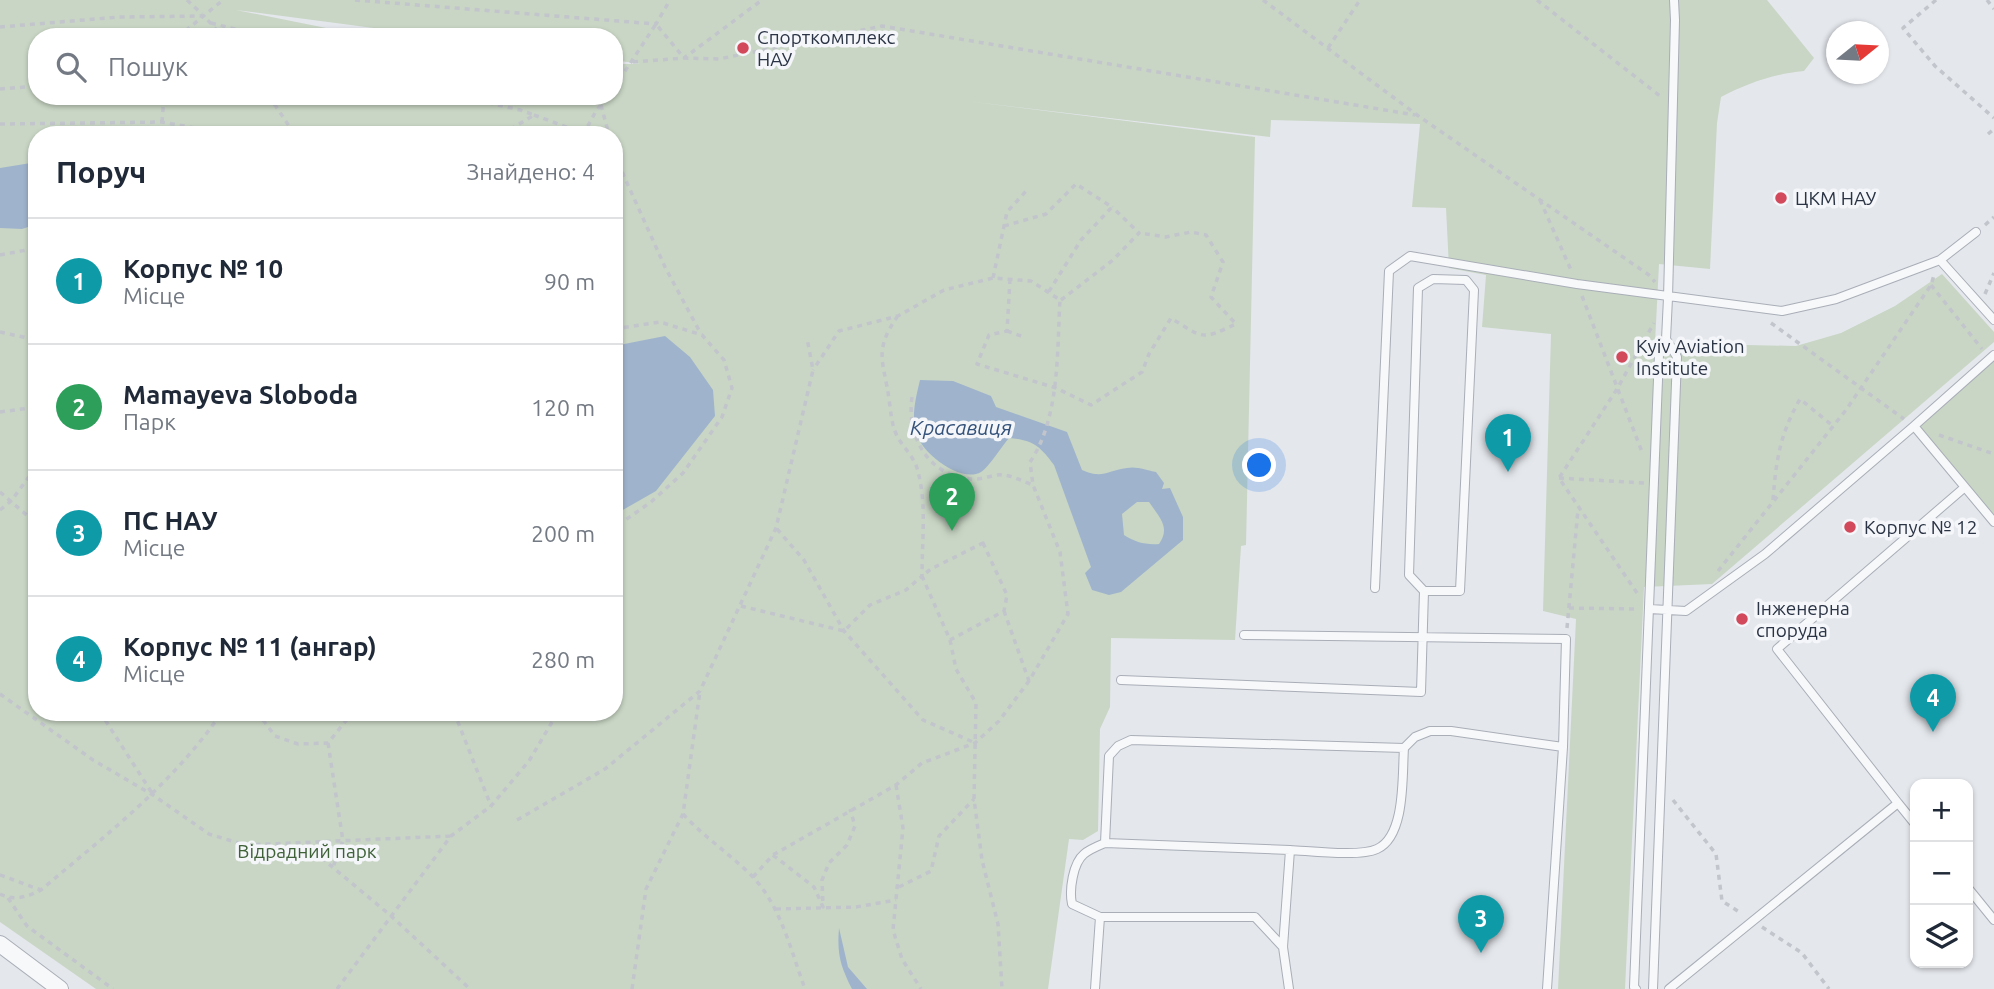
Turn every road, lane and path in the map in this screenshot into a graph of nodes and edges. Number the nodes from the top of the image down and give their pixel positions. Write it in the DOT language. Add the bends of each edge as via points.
graph roads {
  1 [pos="187,0"];
  2 [pos="223,0"];
  3 [pos="355,0"];
  4 [pos="670,0"];
  5 [pos="762,0"];
  6 [pos="1263,0"];
  7 [pos="1360,0"];
  8 [pos="1537,0"];
  9 [pos="1674,0"];
  10 [pos="1936,0"];
  11 [pos="1987,0"];
  12 [pos="1994,9"];
  13 [pos="204,16"];
  14 [pos="210,22"];
  15 [pos="656,24"];
  16 [pos="0,27"];
  17 [pos="189,28"];
  18 [pos="215,28"];
  19 [pos="233,28"];
  20 [pos="1327,48"];
  21 [pos="684,58"];
  22 [pos="632,62"];
  23 [pos="623,77"];
  24 [pos="28,87"];
  25 [pos="0,89"];
  26 [pos="163,105"];
  27 [pos="275,105"];
  28 [pos="498,105"];
  29 [pos="600,105"];
  30 [pos="601,105"];
  31 [pos="1673,106"];
  32 [pos="534,115"];
  33 [pos="1417,115"];
  34 [pos="1994,118"];
  35 [pos="162,122"];
  36 [pos="0,124"];
  37 [pos="184,126"];
  38 [pos="289,126"];
  39 [pos="516,126"];
  40 [pos="564,126"];
  41 [pos="589,126"];
  42 [pos="607,126"];
  43 [pos="1994,129"];
  44 [pos="1988,134"];
  45 [pos="623,174"];
  46 [pos="1027,190"];
  47 [pos="1540,200"];
  48 [pos="1112,207"];
  49 [pos="1004,226"];
  50 [pos="1976,232"];
  51 [pos="1139,233"];
  52 [pos="28,250"];
  53 [pos="0,255"];
  54 [pos="1940,260"];
  55 [pos="1994,273"];
  56 [pos="993,278"];
  57 [pos="1010,279"];
  58 [pos="1577,284"];
  59 [pos="1930,285"];
  60 [pos="1048,293"];
  61 [pos="1668,298"];
  62 [pos="1060,300"];
  63 [pos="1980,305"];
  64 [pos="1749,307"];
  65 [pos="898,316"];
  66 [pos="1994,320"];
  67 [pos="623,327"];
  68 [pos="1007,331"];
  69 [pos="0,332"];
  70 [pos="702,335"];
  71 [pos="1024,337"];
  72 [pos="28,338"];
  73 [pos="807,338"];
  74 [pos="1666,339"];
  75 [pos="1992,357"];
  76 [pos="813,370"];
  77 [pos="1056,388"];
  78 [pos="1861,388"];
  79 [pos="1617,389"];
  80 [pos="912,397"];
  81 [pos="28,408"];
  82 [pos="0,412"];
  83 [pos="1833,426"];
  84 [pos="1914,426"];
  85 [pos="1994,454"];
  86 [pos="28,478"];
  87 [pos="1559,478"];
  88 [pos="1653,483"];
  89 [pos="1033,485"];
  90 [pos="1965,487"];
  91 [pos="0,492"];
  92 [pos="11,501"];
  93 [pos="1773,502"];
  94 [pos="1578,508"];
  95 [pos="0,510"];
  96 [pos="28,516"];
  97 [pos="623,522"];
  98 [pos="1994,522"];
  99 [pos="776,528"];
  100 [pos="1718,572"];
  101 [pos="922,576"];
  102 [pos="1375,588"];
  103 [pos="1424,590"];
  104 [pos="741,606"];
  105 [pos="1569,608"];
  106 [pos="1648,609"];
  107 [pos="1668,610"];
  108 [pos="1004,611"];
  109 [pos="844,631"];
  110 [pos="1244,635"];
  111 [pos="1422,638"];
  112 [pos="1566,639"];
  113 [pos="950,640"];
  114 [pos="1121,680"];
  115 [pos="1028,681"];
  116 [pos="700,691"];
  117 [pos="0,694"];
  118 [pos="28,714"];
  119 [pos="38,721"];
  120 [pos="106,721"];
  121 [pos="216,721"];
  122 [pos="264,721"];
  123 [pos="346,721"];
  124 [pos="458,721"];
  125 [pos="553,721"];
  126 [pos="328,743"];
  127 [pos="975,743"];
  128 [pos="1563,747"];
  129 [pos="1404,748"];
  130 [pos="896,785"];
  131 [pos="1662,786"];
  132 [pos="153,795"];
  133 [pos="974,799"];
  134 [pos="1898,803"];
  135 [pos="491,806"];
  136 [pos="850,809"];
  137 [pos="683,814"];
  138 [pos="1910,818"];
  139 [pos="517,820"];
  140 [pos="451,836"];
  141 [pos="343,841"];
  142 [pos="1105,843"];
  143 [pos="304,844"];
  144 [pos="1290,850"];
  145 [pos="773,855"];
  146 [pos="333,867"];
  147 [pos="0,874"];
  148 [pos="753,877"];
  149 [pos="899,887"];
  150 [pos="41,890"];
  151 [pos="0,894"];
  152 [pos="1973,894"];
  153 [pos="8,898"];
  154 [pos="896,900"];
  155 [pos="823,907"];
  156 [pos="776,909"];
  157 [pos="390,915"];
  158 [pos="1100,917"];
  159 [pos="1994,920"];
  160 [pos="1753,921"];
  161 [pos="0,944"];
  162 [pos="1283,947"];
  163 [pos="60,989"];
  164 [pos="113,989"];
  165 [pos="337,989"];
  166 [pos="470,989"];
  167 [pos="632,989"];
  168 [pos="805,989"];
  169 [pos="921,989"];
  170 [pos="1002,989"];
  171 [pos="1095,989"];
  172 [pos="1289,989"];
  173 [pos="1547,989"];
  174 [pos="1636,989"];
  175 [pos="1653,989"];
  176 [pos="1670,989"];
  177 [pos="1829,989"];
  1 -- 13 [label="path"];
  2 -- 13 [label="path"];
  3 -- 15 [label="path"];
  4 -- 15 [label="path"];
  5 -- 21 [label="path"];
  6 -- 20 [label="path"];
  7 -- 20 [label="path"];
  8 -- 31 [label="path"];
  9 -- 31 [label="lane"];
  10 -- 34 [label="path" via="1903,28 1935,66"];
  11 -- 12 [label="path"];
  13 -- 14 [label="path"];
  13 -- 16 [label="path" via="119,17"];
  13 -- 17 [label="path"];
  14 -- 18 [label="path"];
  14 -- 19 [label="path"];
  15 -- 21 [label="path"];
  15 -- 22 [label="path"];
  20 -- 33 [label="path"];
  21 -- 22 [label="path"];
  21 -- 33 [label="path" via="719,59 882,26"];
  22 -- 23 [label="path"];
  24 -- 25 [label="path"];
  26 -- 35 [label="path"];
  27 -- 38 [label="path"];
  28 -- 32 [label="path"];
  29 -- 41 [label="path"];
  30 -- 42 [label="path"];
  31 -- 61 [label="lane"];
  32 -- 39 [label="path"];
  32 -- 40 [label="path"];
  33 -- 47 [label="path"];
  35 -- 36 [label="path"];
  35 -- 37 [label="path"];
  43 -- 44 [label="path"];
  45 -- 70 [label="path"];
  46 -- 49 [label="path" via="1007,212"];
  47 -- 58 [label="path"];
  47 -- 61 [label="path" via="1649,275"];
  48 -- 49 [label="path" via="1076,184 1046,214"];
  48 -- 51 [label="path"];
  48 -- 60 [label="path" via="1081,240"];
  49 -- 56 [label="path"];
  50 -- 54 [label="lane"];
  51 -- 62 [label="path" via="1113,260"];
  51 -- 77 [label="path" via="1166,237 1206,234 1223,262 1211,298 1236,324 1200,337 1171,318 1142,372 1091,405"];
  52 -- 53 [label="path"];
  54 -- 59 [label="path"];
  54 -- 63 [label="lane"];
  54 -- 64 [label="lane" via="1836,299 1782,312"];
  55 -- 63 [label="path"];
  56 -- 57 [label="path"];
  56 -- 65 [label="path" via="944,290"];
  57 -- 60 [label="path" via="1031,281"];
  57 -- 68 [label="path"];
  58 -- 61 [label="lane"];
  58 -- 79 [label="path"];
  58 -- 102 [label="lane" via="1410,256 1389,271"];
  59 -- 75 [label="path"];
  59 -- 78 [label="path"];
  60 -- 62 [label="path"];
  61 -- 64 [label="lane"];
  61 -- 74 [label="lane"];
  61 -- 79 [label="path"];
  62 -- 77 [label="path"];
  63 -- 66 [label="lane"];
  64 -- 78 [label="path"];
  65 -- 76 [label="path" via="839,331"];
  65 -- 101 [label="path" via="886,334 881,365 891,421 916,466 921,489"];
  67 -- 70 [label="path" via="660,321"];
  68 -- 71 [label="path"];
  68 -- 77 [label="path" via="989,335 977,364"];
  69 -- 72 [label="path"];
  70 -- 97 [label="path" via="724,360 732,388 722,417 682,473"];
  73 -- 76 [label="path"];
  74 -- 88 [label="lane" via="1658,354"];
  74 -- 107 [label="lane" via="1677,357"];
  75 -- 84 [label="lane"];
  76 -- 99 [label="path"];
  77 -- 89 [label="path" via="1030,462"];
  78 -- 83 [label="path"];
  78 -- 84 [label="path"];
  79 -- 87 [label="path"];
  79 -- 88 [label="path"];
  80 -- 89 [label="path" via="914,434 932,465 974,479 1004,475"];
  81 -- 82 [label="path"];
  83 -- 93 [label="path"];
  83 -- 93 [label="path" via="1800,399 1788,420 1776,461"];
  84 -- 85 [label="path"];
  84 -- 90 [label="lane"];
  84 -- 107 [label="lane" via="1765,554 1686,611"];
  86 -- 92 [label="path"];
  87 -- 88 [label="path"];
  87 -- 94 [label="path"];
  88 -- 106 [label="lane"];
  89 -- 115 [label="path" via="1060,552 1068,614"];
  90 -- 98 [label="lane"];
  90 -- 134 [label="lane" via="1777,649"];
  91 -- 92 [label="path"];
  92 -- 95 [label="path"];
  92 -- 96 [label="path"];
  93 -- 100 [label="path"];
  94 -- 105 [label="path"];
  94 -- 106 [label="path"];
  99 -- 104 [label="path"];
  99 -- 109 [label="path" via="804,560"];
  101 -- 108 [label="path" via="984,543 1007,595"];
  101 -- 109 [label="path" via="906,590 870,605"];
  101 -- 113 [label="path"];
  103 -- 103 [label="lane" via="1409,575 1418,288 1433,279 1466,281 1474,290 1460,591"];
  103 -- 111 [label="lane"];
  104 -- 109 [label="path"];
  104 -- 116 [label="path"];
  105 -- 106 [label="path"];
  105 -- 112 [label="path"];
  106 -- 107 [label="lane"];
  106 -- 174 [label="lane"];
  107 -- 131 [label="lane"];
  108 -- 113 [label="path"];
  108 -- 115 [label="path"];
  109 -- 127 [label="path" via="923,720"];
  110 -- 111 [label="lane"];
  111 -- 112 [label="lane"];
  111 -- 114 [label="lane" via="1421,692"];
  112 -- 128 [label="lane"];
  113 -- 127 [label="path" via="956,669 976,703"];
  115 -- 127 [label="path" via="999,721"];
  116 -- 137 [label="path"];
  116 -- 139 [label="path" via="605,769"];
  117 -- 118 [label="path"];
  119 -- 132 [label="path"];
  120 -- 132 [label="path"];
  121 -- 132 [label="path"];
  122 -- 126 [label="path" via="275,736 298,744"];
  123 -- 126 [label="path"];
  124 -- 135 [label="path"];
  125 -- 135 [label="path" via="529,761"];
  126 -- 141 [label="path"];
  127 -- 130 [label="path" via="922,763"];
  127 -- 133 [label="path"];
  128 -- 129 [label="lane" via="1430,731"];
  128 -- 173 [label="lane"];
  129 -- 142 [label="lane" via="1131,740 1109,756"];
  129 -- 144 [label="lane" via="1399,818 1387,843 1362,852"];
  130 -- 136 [label="path"];
  130 -- 149 [label="path" via="903,828"];
  131 -- 160 [label="path" via="1716,854 1722,901"];
  131 -- 175 [label="lane"];
  132 -- 143 [label="path" via="209,834 245,845"];
  132 -- 150 [label="path"];
  133 -- 149 [label="path" via="939,836 931,871"];
  133 -- 170 [label="path" via="982,860 998,924"];
  134 -- 138 [label="lane"];
  134 -- 160 [label="lane"];
  135 -- 140 [label="path"];
  136 -- 145 [label="path"];
  136 -- 155 [label="path" via="855,826 822,880"];
  137 -- 148 [label="path" via="701,835"];
  137 -- 167 [label="path" via="646,889"];
  140 -- 141 [label="path"];
  140 -- 157 [label="path"];
  141 -- 143 [label="path"];
  141 -- 146 [label="path"];
  142 -- 144 [label="lane"];
  142 -- 158 [label="lane" via="1079,859 1070,894 1072,904"];
  143 -- 146 [label="path"];
  144 -- 162 [label="lane"];
  145 -- 148 [label="path"];
  145 -- 155 [label="path" via="814,887"];
  146 -- 157 [label="path"];
  147 -- 150 [label="path"];
  148 -- 156 [label="path"];
  149 -- 154 [label="path"];
  150 -- 153 [label="path" via="26,898"];
  151 -- 153 [label="path"];
  152 -- 159 [label="lane"];
  153 -- 164 [label="path" via="27,926"];
  154 -- 155 [label="path"];
  154 -- 169 [label="path" via="893,930 902,958"];
  155 -- 156 [label="path"];
  156 -- 168 [label="path"];
  157 -- 165 [label="path"];
  157 -- 166 [label="path"];
  158 -- 162 [label="lane" via="1255,918"];
  158 -- 171 [label="lane"];
  160 -- 176 [label="lane"];
  160 -- 177 [label="path" via="1802,953"];
  161 -- 163 [label="street"];
  162 -- 172 [label="lane"];
}
